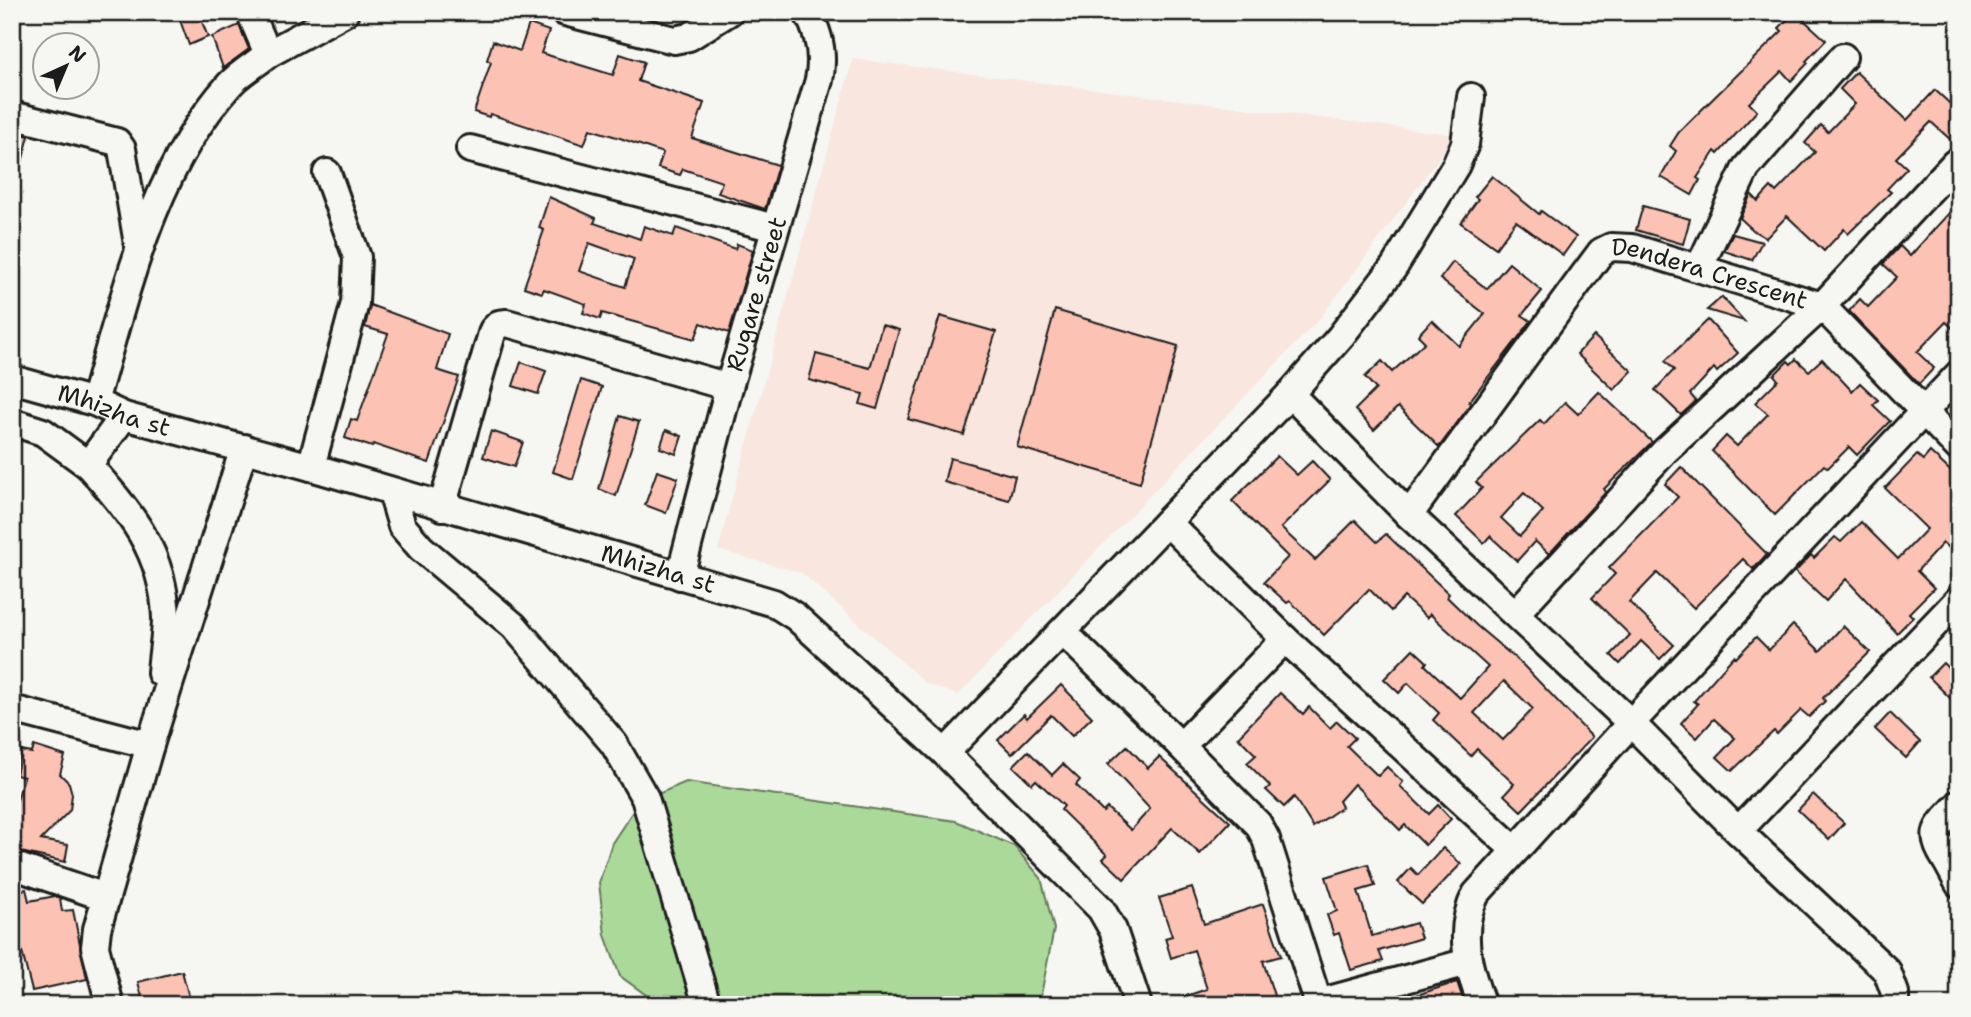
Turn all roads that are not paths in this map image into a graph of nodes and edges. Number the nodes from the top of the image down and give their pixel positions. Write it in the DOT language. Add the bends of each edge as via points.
graph roads {
  1 [pos="250,12"];
  2 [pos="345,12"];
  3 [pos="565,12"];
  4 [pos="729,12"];
  5 [pos="807,12"];
  6 [pos="268,54"];
  7 [pos="1843,58"];
  8 [pos="1472,97"];
  9 [pos="12,115"];
  10 [pos="470,149"];
  11 [pos="1955,163"];
  12 [pos="327,173"];
  13 [pos="775,228"];
  14 [pos="139,250"];
  15 [pos="1699,268"];
  16 [pos="1822,306"];
  17 [pos="1959,374"];
  18 [pos="12,379"];
  19 [pos="729,387"];
  20 [pos="1290,394"];
  21 [pos="94,402"];
  22 [pos="1922,412"];
  23 [pos="124,416"];
  24 [pos="12,422"];
  25 [pos="244,448"];
  26 [pos="1959,448"];
  27 [pos="88,465"];
  28 [pos="311,467"];
  29 [pos="392,492"];
  30 [pos="442,508"];
  31 [pos="1409,516"];
  32 [pos="1167,522"];
  33 [pos="680,576"];
  34 [pos="1956,609"];
  35 [pos="1516,613"];
  36 [pos="1063,632"];
  37 [pos="1285,639"];
  38 [pos="12,709"];
  39 [pos="1631,723"];
  40 [pos="152,736"];
  41 [pos="1181,746"];
  42 [pos="945,753"];
  43 [pos="1959,804"];
  44 [pos="1738,831"];
  45 [pos="1515,850"];
  46 [pos="1953,854"];
  47 [pos="12,865"];
  48 [pos="1959,884"];
  49 [pos="105,897"];
  50 [pos="1468,962"];
  51 [pos="1479,996"];
  52 [pos="1318,1004"];
  53 [pos="110,1005"];
  54 [pos="707,1005"];
  55 [pos="1138,1005"];
  56 [pos="1502,1005"];
  57 [pos="1895,1005"];
  1 -- 6 [label="street"];
  2 -- 6 [label="street"];
  3 -- 4 [label="street" via="674,40 689,37"];
  5 -- 13 [label="street, Rugare street" via="818,34 822,68"];
  6 -- 14 [label="street" via="230,84 197,128 177,161"];
  7 -- 15 [label="street" via="1746,168"];
  8 -- 20 [label="street" via="1465,144 1456,165 1394,267"];
  9 -- 14 [label="street" via="117,142 122,149"];
  10 -- 13 [label="street"];
  11 -- 16 [label="street"];
  12 -- 28 [label="street" via="358,257 355,303"];
  13 -- 19 [label="street, Rugare street"];
  14 -- 21 [label="street"];
  15 -- 16 [label="street, Dendera Crescent"];
  15 -- 31 [label="street, Dendera Crescent" via="1632,248 1611,247 1601,252"];
  16 -- 22 [label="street, Dendera Crescent"];
  16 -- 35 [label="street" via="1665,451"];
  17 -- 22 [label="street"];
  18 -- 21 [label="street, Mhizha st"];
  19 -- 30 [label="street" via="499,324 493,330"];
  19 -- 33 [label="street, Rugare street"];
  20 -- 31 [label="street"];
  20 -- 32 [label="street"];
  21 -- 23 [label="street, Mhizha st"];
  22 -- 26 [label="street, Dendera Crescent"];
  22 -- 39 [label="street"];
  23 -- 25 [label="street, Mhizha st"];
  23 -- 27 [label="street"];
  24 -- 27 [label="street" via="43,432"];
  25 -- 28 [label="street, Mhizha st"];
  25 -- 40 [label="street"];
  27 -- 40 [label="street" via="126,506 153,553 166,617"];
  28 -- 29 [label="street, Mhizha st"];
  29 -- 30 [label="street, Mhizha st"];
  29 -- 54 [label="street" via="402,526 421,548 514,626 614,744 645,799"];
  30 -- 33 [label="street, Mhizha st"];
  31 -- 35 [label="street"];
  32 -- 36 [label="street"];
  32 -- 37 [label="street"];
  33 -- 42 [label="street, Mhizha st" via="774,603 796,617"];
  34 -- 44 [label="street"];
  35 -- 39 [label="street"];
  36 -- 41 [label="street"];
  36 -- 42 [label="street"];
  37 -- 41 [label="street"];
  37 -- 45 [label="street"];
  38 -- 40 [label="street"];
  39 -- 44 [label="street"];
  39 -- 45 [label="street"];
  40 -- 49 [label="street"];
  41 -- 52 [label="street" via="1258,824 1266,839"];
  42 -- 55 [label="street, Mhizha st" via="1101,909 1113,930"];
  43 -- 46 [label="street" via="1935,835 1935,841"];
  44 -- 57 [label="street" via="1886,971"];
  45 -- 50 [label="street" via="1470,906 1465,927"];
  46 -- 48 [label="street"];
  47 -- 49 [label="street"];
  49 -- 53 [label="street" via="95,947"];
  50 -- 51 [label="street"];
  50 -- 52 [label="street"];
  51 -- 56 [label="street"];
}
